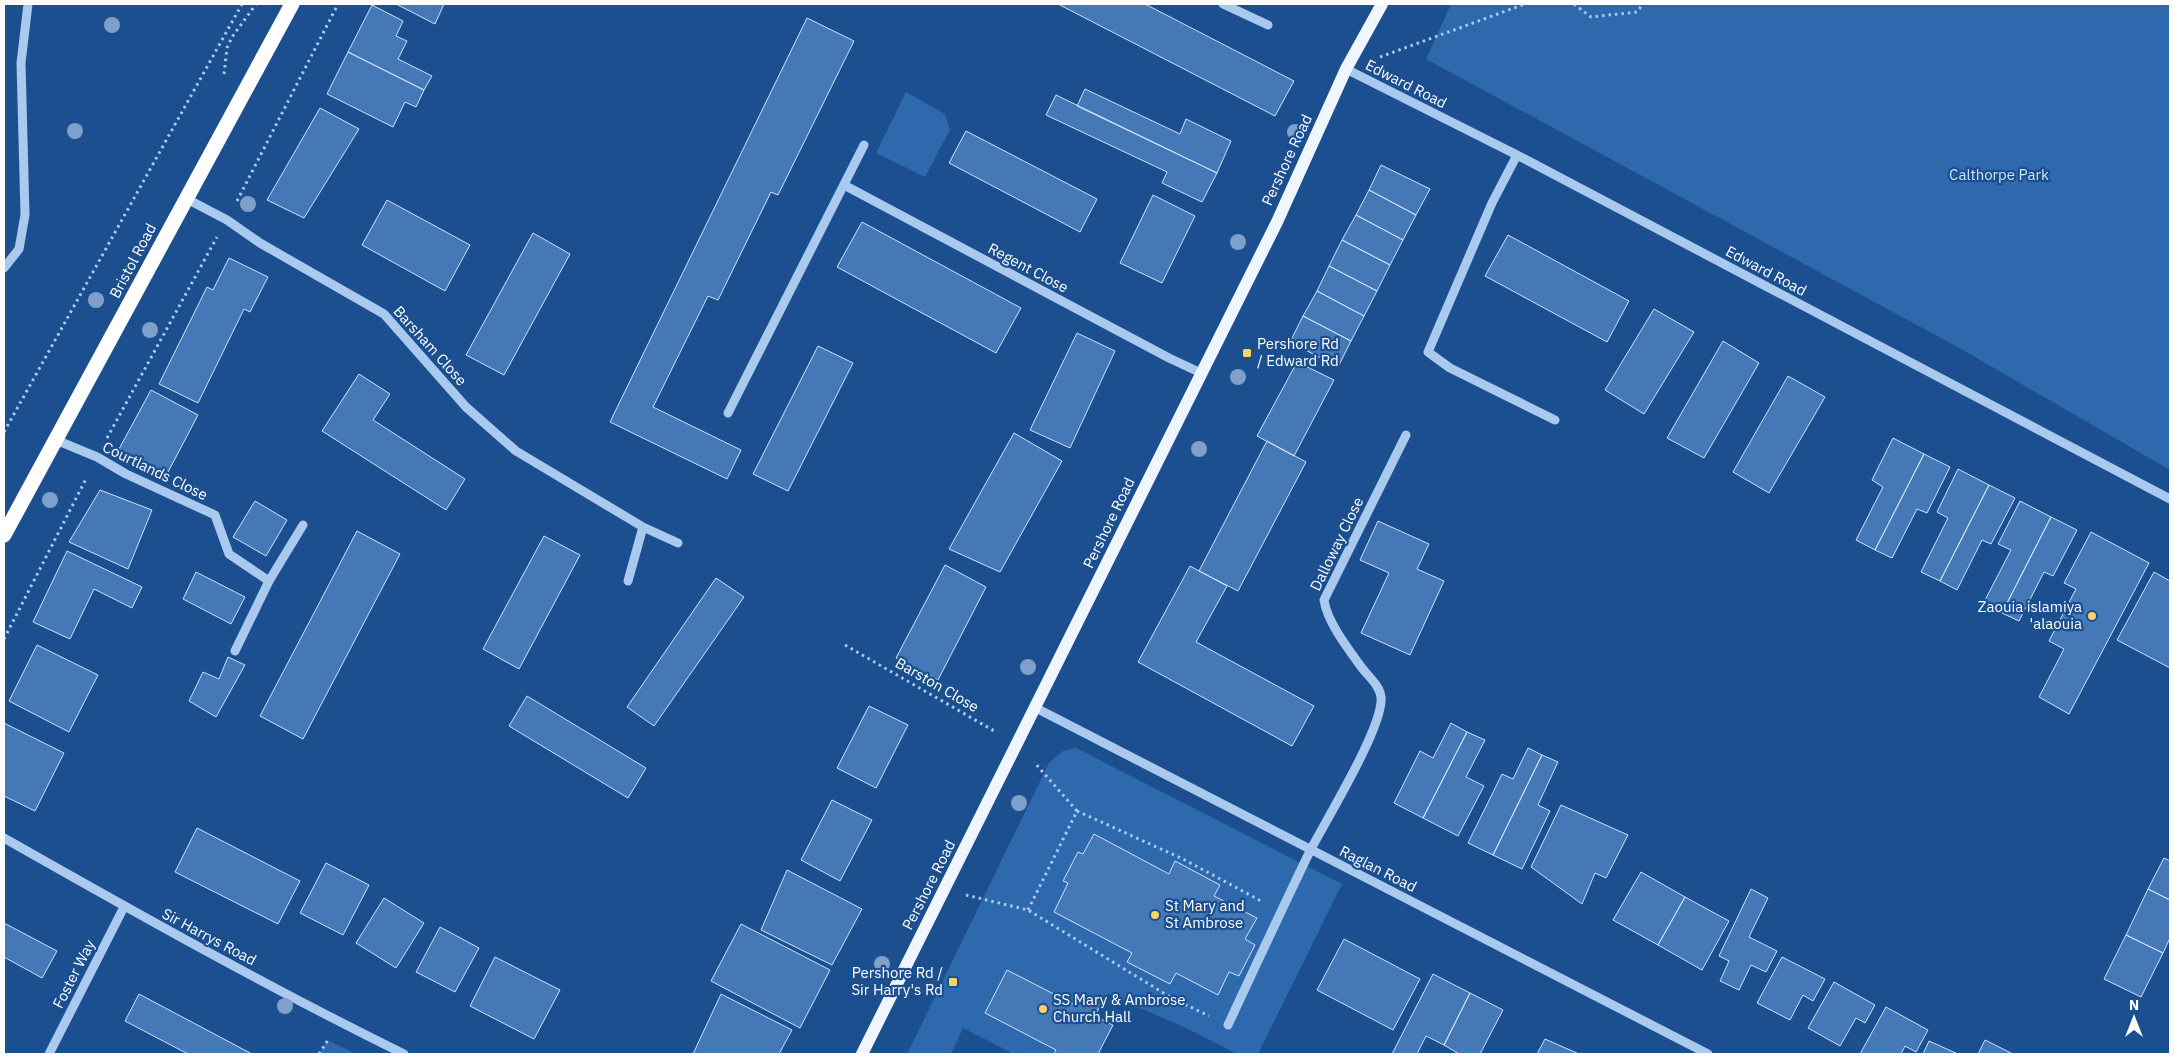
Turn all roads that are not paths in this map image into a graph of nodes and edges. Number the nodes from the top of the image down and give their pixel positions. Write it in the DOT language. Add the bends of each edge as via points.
graph roads {
  1 [pos="28,4"];
  2 [pos="292,4"];
  3 [pos="1223,4"];
  4 [pos="1382,4"];
  5 [pos="1268,25"];
  6 [pos="1346,69"];
  7 [pos="864,145"];
  8 [pos="1517,155"];
  9 [pos="844,185"];
  10 [pos="187,199"];
  11 [pos="4,268"];
  12 [pos="1200,373"];
  13 [pos="728,413"];
  14 [pos="1555,420"];
  15 [pos="1406,435"];
  16 [pos="56,440"];
  17 [pos="2170,499"];
  18 [pos="303,524"];
  19 [pos="643,527"];
  20 [pos="4,535"];
  21 [pos="678,543"];
  22 [pos="270,581"];
  23 [pos="628,581"];
  24 [pos="235,651"];
  25 [pos="1036,708"];
  26 [pos="4,838"];
  27 [pos="1311,850"];
  28 [pos="124,907"];
  29 [pos="1228,1026"];
  30 [pos="49,1054"];
  31 [pos="404,1054"];
  32 [pos="862,1054"];
  33 [pos="1708,1054"];
  1 -- 11 [label="street" via="21,63 25,215 19,249"];
  2 -- 10 [label="highway, Bristol Road"];
  3 -- 5 [label="street"];
  4 -- 6 [label="main road, Pershore Road"];
  6 -- 8 [label="street, Edward Road"];
  6 -- 12 [label="main road, Pershore Road" via="1277,222"];
  7 -- 9 [label="street"];
  8 -- 14 [label="street" via="1492,203 1428,352 1450,368"];
  8 -- 17 [label="street, Edward Road"];
  9 -- 12 [label="street, Regent Close"];
  9 -- 13 [label="street"];
  10 -- 16 [label="highway, Bristol Road"];
  10 -- 19 [label="street, Barsham Close" via="384,314 466,407 516,451"];
  12 -- 25 [label="main road, Pershore Road"];
  15 -- 27 [label="street, Dalloway Close" via="1324,600 1326,613 1381,696 1371,736"];
  16 -- 20 [label="highway, Bristol Road"];
  16 -- 22 [label="street, Courtlands Close" via="215,515 229,554"];
  18 -- 22 [label="street"];
  19 -- 21 [label="street, Barsham Close"];
  19 -- 23 [label="street"];
  22 -- 24 [label="street"];
  25 -- 27 [label="street, Raglan Road"];
  25 -- 32 [label="main road, Pershore Road"];
  26 -- 28 [label="street, Sir Harrys Road"];
  27 -- 29 [label="street, Dalloway Close"];
  27 -- 33 [label="street, Raglan Road"];
  28 -- 30 [label="street, Foster Way"];
  28 -- 31 [label="street, Sir Harrys Road"];
}
